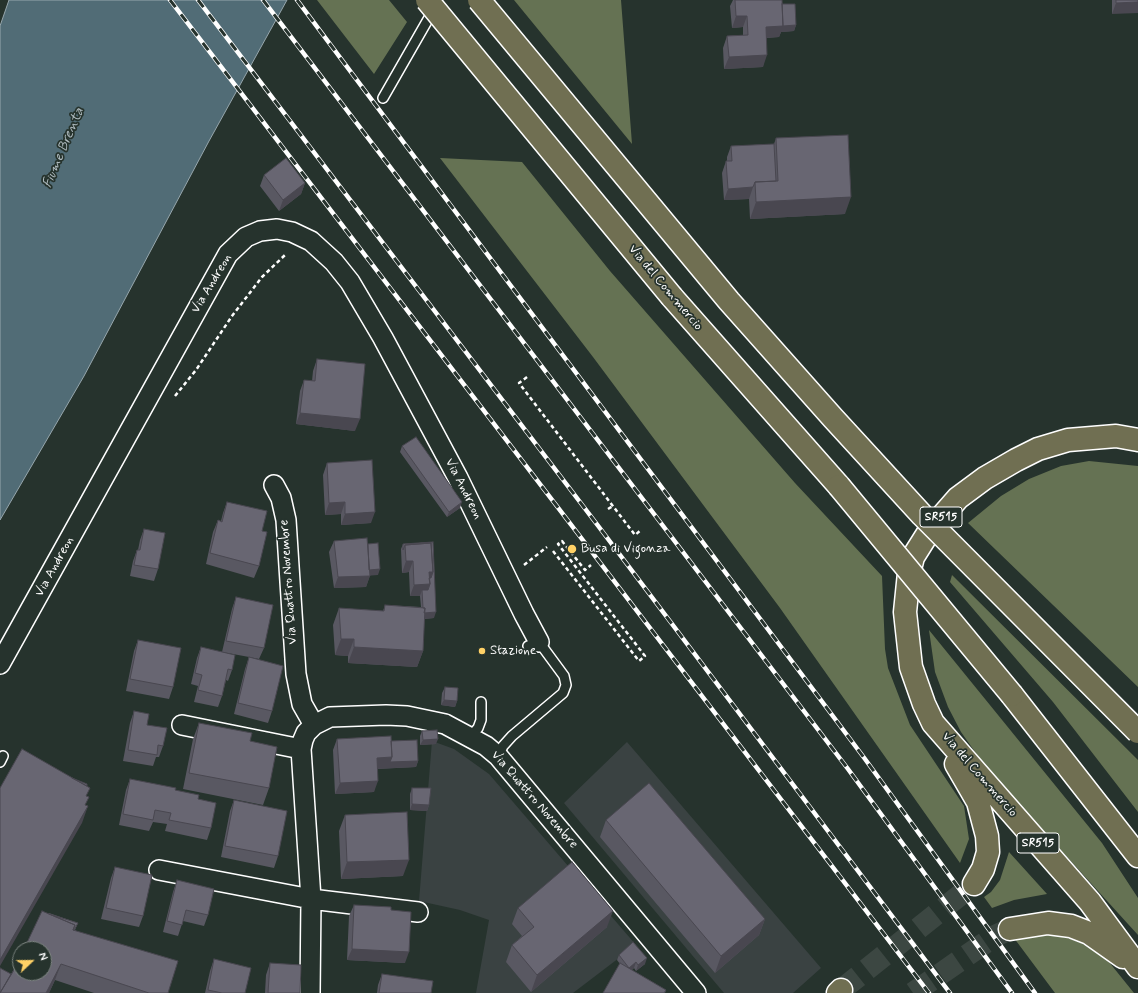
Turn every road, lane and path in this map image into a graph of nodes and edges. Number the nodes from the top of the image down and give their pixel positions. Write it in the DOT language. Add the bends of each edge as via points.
graph roads {
  1 [pos="426,0"];
  2 [pos="440,0"];
  3 [pos="479,0"];
  4 [pos="383,98"];
  5 [pos="285,255"];
  6 [pos="527,377"];
  7 [pos="173,397"];
  8 [pos="1138,440"];
  9 [pos="274,485"];
  10 [pos="613,506"];
  11 [pos="608,509"];
  12 [pos="641,530"];
  13 [pos="553,551"];
  14 [pos="590,565"];
  15 [pos="534,644"];
  16 [pos="0,664"];
  17 [pos="482,702"];
  18 [pos="933,723"];
  19 [pos="182,725"];
  20 [pos="314,725"];
  21 [pos="1138,732"];
  22 [pos="470,737"];
  23 [pos="301,749"];
  24 [pos="498,756"];
  25 [pos="1138,856"];
  26 [pos="159,870"];
  27 [pos="974,884"];
  28 [pos="310,899"];
  29 [pos="418,912"];
  30 [pos="1010,929"];
  31 [pos="1138,967"];
  32 [pos="1138,970"];
  33 [pos="310,993"];
  34 [pos="696,993"];
  1 -- 25 [label="main road, Via del Commercio, bridge" via="672,297 849,498 1012,695"];
  2 -- 4 [label="lane"];
  3 -- 21 [label="main road, bridge" via="729,301 823,406 922,515"];
  5 -- 7 [label="path" via="262,277 196,370"];
  6 -- 10 [label="path" via="519,383"];
  8 -- 18 [label="main road, Via del Commercio / SR515" via="1116,436 1075,439 1038,449 985,478 958,498 930,530 913,557 905,612 911,668"];
  9 -- 20 [label="street, Via Quattro Novembre" via="282,498 286,520 296,674 302,704"];
  10 -- 11 [label="path"];
  10 -- 12 [label="path" via="635,535"];
  13 -- 14 [label="path" via="639,661 645,656 558,544 562,541 585,570"];
  15 -- 16 [label="street, Via Andreon" via="524,614 458,478 350,282 334,262 311,241 292,232 277,230 260,231 246,237 228,254"];
  15 -- 24 [label="lane" via="564,676 564,693 512,736"];
  17 -- 22 [label="lane" via="481,720"];
  18 -- 27 [label="main road, SR515" via="978,802 987,836 988,852 983,869"];
  18 -- 31 [label="main road, Via del Commercio / SR515" via="1090,902"];
  19 -- 23 [label="street"];
  20 -- 22 [label="street, Via Quattro Novembre" via="330,717 407,716 446,724"];
  20 -- 23 [label="street" via="306,733"];
  22 -- 24 [label="street, Via Quattro Novembre"];
  23 -- 28 [label="street"];
  24 -- 34 [label="street, Via Quattro Novembre"];
  26 -- 28 [label="street"];
  28 -- 29 [label="street"];
  28 -- 33 [label="street"];
  30 -- 32 [label="main road" via="1048,923 1071,926 1089,933"];
}
